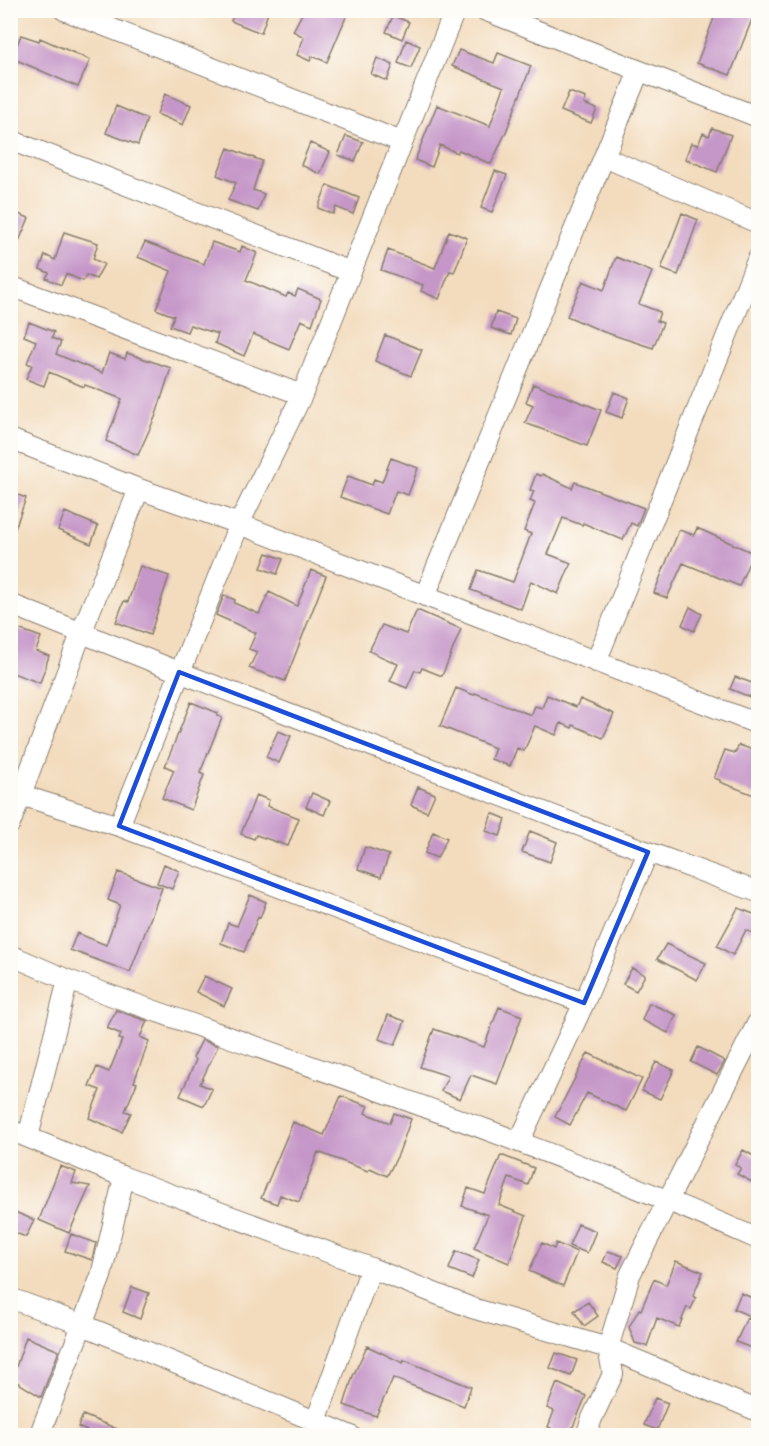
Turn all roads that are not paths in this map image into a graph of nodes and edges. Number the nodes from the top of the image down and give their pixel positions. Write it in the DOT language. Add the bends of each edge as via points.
graph roads {
  1 [pos="63,10"];
  2 [pos="455,10"];
  3 [pos="487,11"];
  4 [pos="639,71"];
  5 [pos="759,117"];
  6 [pos="10,140"];
  7 [pos="402,142"];
  8 [pos="604,157"];
  9 [pos="759,223"];
  10 [pos="759,258"];
  11 [pos="351,272"];
  12 [pos="10,286"];
  13 [pos="302,395"];
  14 [pos="10,439"];
  15 [pos="140,489"];
  16 [pos="239,524"];
  17 [pos="425,596"];
  18 [pos="10,604"];
  19 [pos="82,631"];
  20 [pos="596,662"];
  21 [pos="179,672"];
  22 [pos="759,724"];
  23 [pos="21,795"];
  24 [pos="10,824"];
  25 [pos="119,826"];
  26 [pos="648,852"];
  27 [pos="759,892"];
  28 [pos="10,955"];
  29 [pos="68,980"];
  30 [pos="584,1003"];
  31 [pos="759,1022"];
  32 [pos="19,1133"];
  33 [pos="519,1142"];
  34 [pos="124,1177"];
  35 [pos="668,1199"];
  36 [pos="759,1239"];
  37 [pos="371,1268"];
  38 [pos="10,1298"];
  39 [pos="83,1325"];
  40 [pos="608,1348"];
  41 [pos="759,1411"];
  42 [pos="316,1421"];
  43 [pos="39,1436"];
  44 [pos="351,1436"];
  45 [pos="586,1436"];
  1 -- 7 [label="street"];
  2 -- 7 [label="street"];
  3 -- 4 [label="street"];
  4 -- 5 [label="street"];
  4 -- 8 [label="street"];
  6 -- 11 [label="street"];
  7 -- 11 [label="street"];
  8 -- 9 [label="street"];
  8 -- 17 [label="street"];
  10 -- 20 [label="street"];
  11 -- 13 [label="street"];
  12 -- 13 [label="street"];
  13 -- 16 [label="street"];
  14 -- 15 [label="street"];
  15 -- 16 [label="street"];
  15 -- 19 [label="street"];
  16 -- 17 [label="street"];
  16 -- 21 [label="street"];
  17 -- 20 [label="street"];
  18 -- 19 [label="street"];
  19 -- 21 [label="street"];
  19 -- 23 [label="street"];
  20 -- 22 [label="street"];
  21 -- 25 [label="street"];
  21 -- 26 [label="street"];
  23 -- 24 [label="street"];
  23 -- 25 [label="street"];
  25 -- 30 [label="street"];
  26 -- 27 [label="street"];
  26 -- 30 [label="street"];
  28 -- 29 [label="street"];
  29 -- 32 [label="street"];
  29 -- 33 [label="street"];
  30 -- 33 [label="street"];
  31 -- 35 [label="street"];
  32 -- 34 [label="street"];
  33 -- 35 [label="street"];
  34 -- 37 [label="street"];
  34 -- 39 [label="street" via="101,1276"];
  35 -- 36 [label="street"];
  35 -- 40 [label="street" via="630,1275"];
  37 -- 40 [label="street" via="472,1308"];
  37 -- 42 [label="street"];
  38 -- 39 [label="street"];
  39 -- 42 [label="street"];
  39 -- 43 [label="street"];
  40 -- 41 [label="street"];
  40 -- 45 [label="street" via="613,1374"];
  42 -- 44 [label="street"];
}
